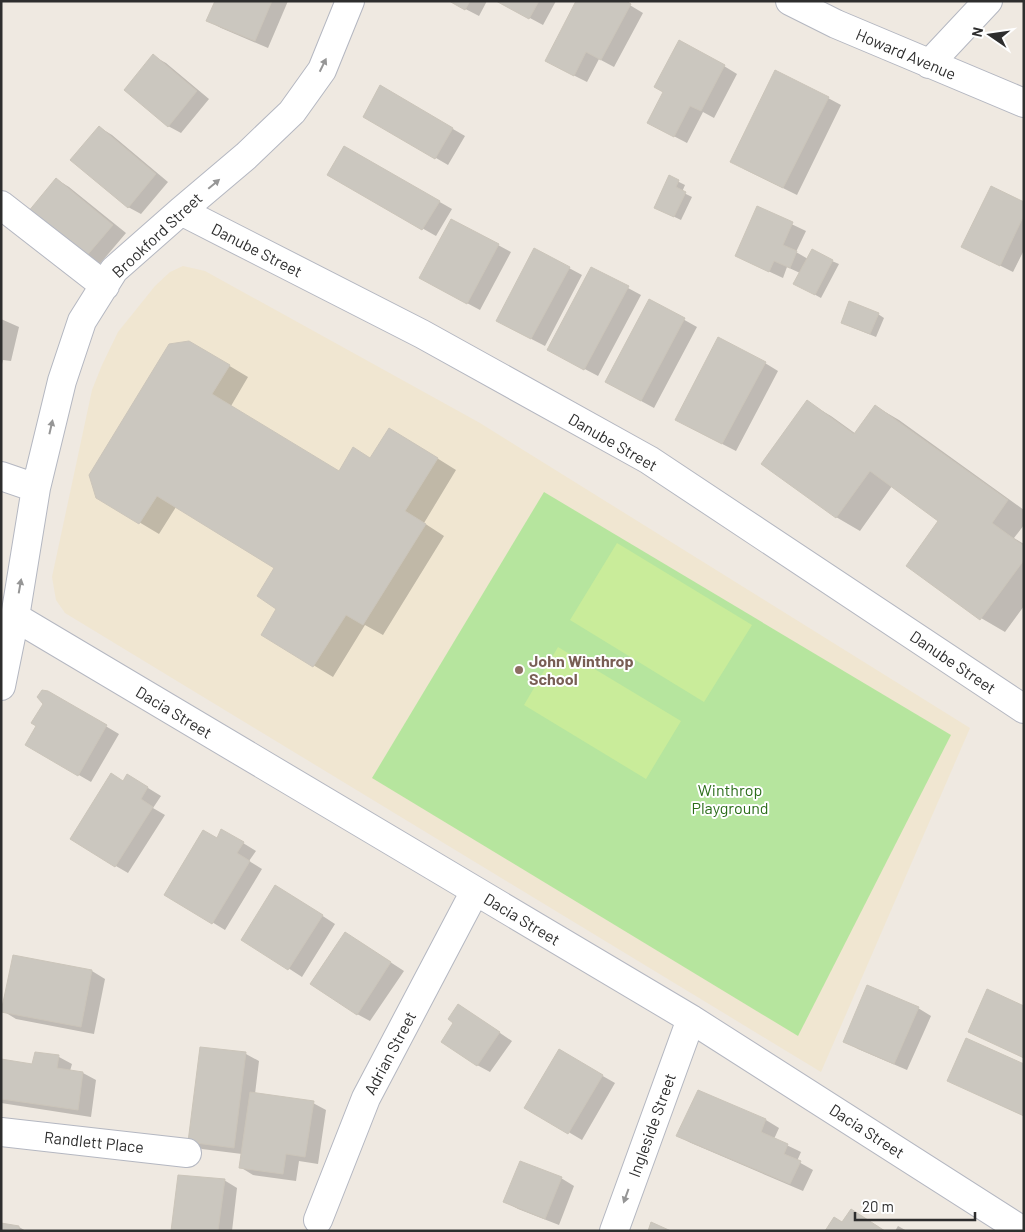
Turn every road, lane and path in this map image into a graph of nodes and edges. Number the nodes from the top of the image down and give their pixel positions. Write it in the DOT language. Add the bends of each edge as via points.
graph roads {
  1 [pos="350,1"];
  2 [pos="790,1"];
  3 [pos="988,1"];
  4 [pos="929,64"];
  5 [pos="1024,103"];
  6 [pos="1,205"];
  7 [pos="181,211"];
  8 [pos="105,286"];
  9 [pos="1,476"];
  10 [pos="36,488"];
  11 [pos="15,617"];
  12 [pos="1,686"];
  13 [pos="1024,709"];
  14 [pos="476,891"];
  15 [pos="690,1019"];
  16 [pos="1,1132"];
  17 [pos="187,1153"];
  18 [pos="318,1220"];
  19 [pos="614,1231"];
  20 [pos="1023,1231"];
  7 -- 1 [label="street, Brookford Street, one-way" via="292,112 322,70"];
  2 -- 4 [label="street, Howard Avenue"];
  3 -- 4 [label="street"];
  4 -- 5 [label="street, Howard Avenue"];
  6 -- 8 [label="street"];
  7 -- 8 [label="street, Brookford Street" via="114,270"];
  7 -- 13 [label="street, Danube Street" via="422,334 649,460"];
  10 -- 8 [label="street, Brookford Street, one-way" via="62,381 82,321"];
  9 -- 10 [label="street"];
  11 -- 10 [label="street, Brookford Street, one-way"];
  11 -- 12 [label="street, Brookford Street"];
  11 -- 14 [label="street, Dacia Street"];
  14 -- 15 [label="street, Dacia Street"];
  14 -- 18 [label="street, Adrian Street" via="366,1098"];
  15 -- 19 [label="street, Ingleside Street, one-way"];
  15 -- 20 [label="street, Dacia Street"];
  16 -- 17 [label="street, Randlett Place"];
}
